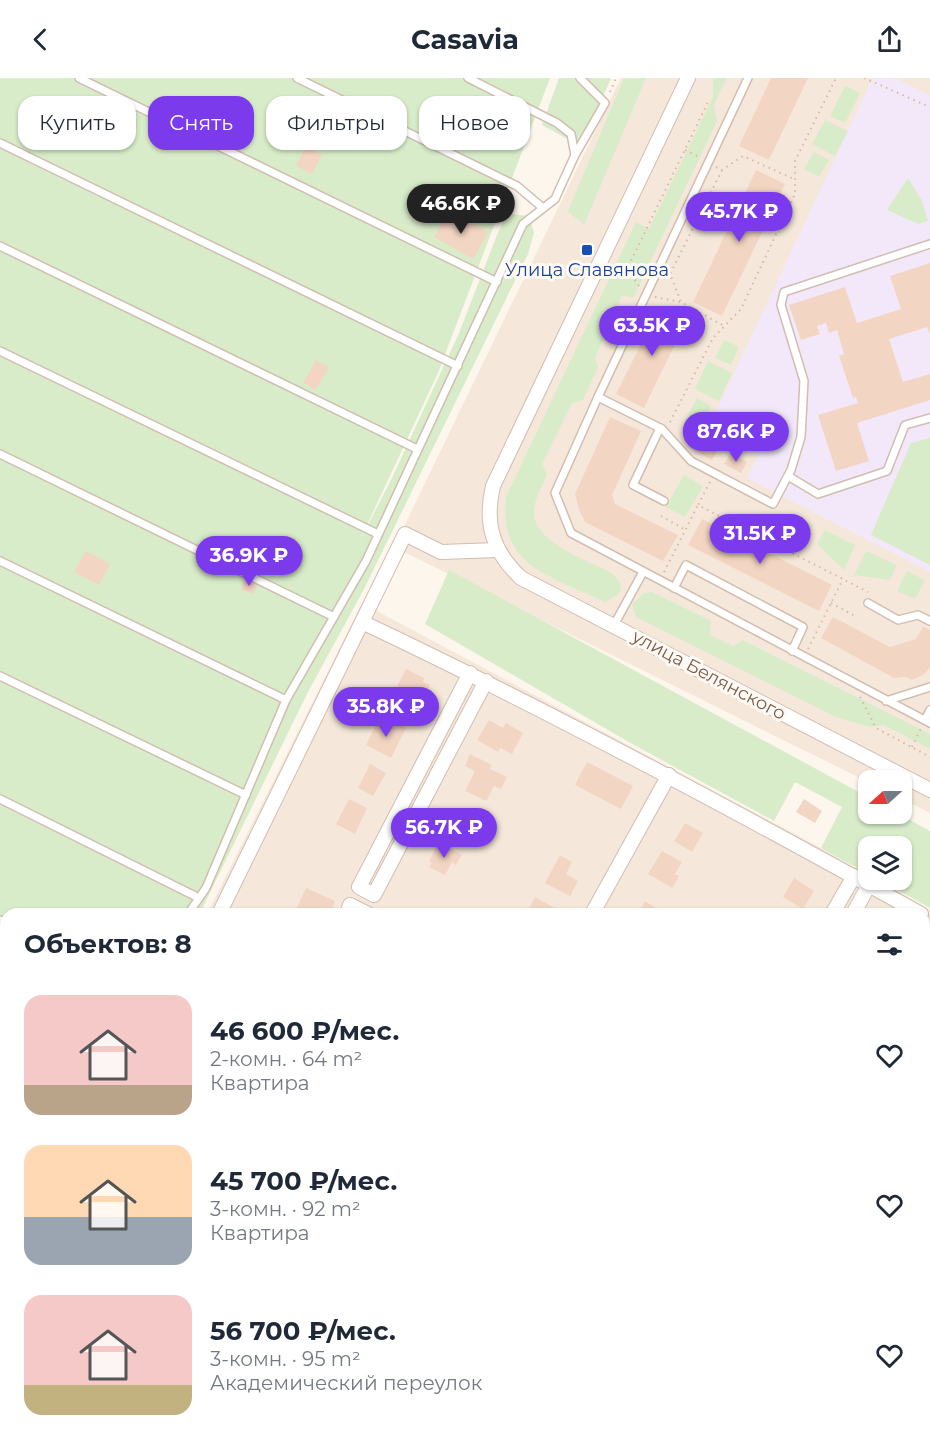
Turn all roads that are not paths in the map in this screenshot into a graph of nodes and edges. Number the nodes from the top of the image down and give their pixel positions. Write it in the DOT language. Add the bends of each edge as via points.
graph roads {
  1 [pos="79,78"];
  2 [pos="297,78"];
  3 [pos="468,78"];
  4 [pos="580,78"];
  5 [pos="688,78"];
  6 [pos="748,78"];
  7 [pos="0,143"];
  8 [pos="575,155"];
  9 [pos="543,208"];
  10 [pos="930,244"];
  11 [pos="0,246"];
  12 [pos="497,282"];
  13 [pos="0,351"];
  14 [pos="458,366"];
  15 [pos="598,397"];
  16 [pos="930,418"];
  17 [pos="662,430"];
  18 [pos="417,449"];
  19 [pos="0,454"];
  20 [pos="788,476"];
  21 [pos="664,501"];
  22 [pos="378,534"];
  23 [pos="497,550"];
  24 [pos="0,561"];
  25 [pos="643,572"];
  26 [pos="674,588"];
  27 [pos="868,603"];
  28 [pos="334,617"];
  29 [pos="930,621"];
  30 [pos="364,623"];
  31 [pos="614,626"];
  32 [pos="792,651"];
  33 [pos="470,673"];
  34 [pos="0,675"];
  35 [pos="486,681"];
  36 [pos="930,687"];
  37 [pos="286,700"];
  38 [pos="886,701"];
  39 [pos="930,710"];
  40 [pos="927,722"];
  41 [pos="669,775"];
  42 [pos="930,790"];
  43 [pos="246,795"];
  44 [pos="0,799"];
  45 [pos="854,876"];
  46 [pos="858,878"];
  47 [pos="866,890"];
  48 [pos="878,890"];
  49 [pos="199,898"];
  50 [pos="192,908"];
  51 [pos="222,908"];
  52 [pos="595,908"];
  53 [pos="835,908"];
  54 [pos="856,908"];
  55 [pos="912,908"];
  1 -- 12 [label="lane"];
  2 -- 9 [label="lane" via="517,186"];
  3 -- 8 [label="lane" via="557,123 571,134"];
  4 -- 8 [label="lane" via="605,103"];
  5 -- 23 [label="street" via="493,486 489,524"];
  6 -- 15 [label="lane"];
  7 -- 14 [label="lane"];
  8 -- 9 [label="lane" via="555,199"];
  9 -- 12 [label="lane" via="523,224"];
  10 -- 20 [label="lane" via="784,292 781,305 804,381 801,436"];
  11 -- 18 [label="lane"];
  12 -- 14 [label="lane"];
  13 -- 22 [label="lane"];
  14 -- 18 [label="lane"];
  15 -- 17 [label="lane"];
  15 -- 25 [label="lane" via="555,493 571,533"];
  16 -- 20 [label="lane" via="905,425 887,471 818,494"];
  17 -- 20 [label="lane" via="691,461 773,504"];
  17 -- 21 [label="lane" via="633,485"];
  18 -- 22 [label="lane"];
  19 -- 28 [label="lane"];
  22 -- 28 [label="lane"];
  23 -- 30 [label="street" via="441,552 405,534"];
  23 -- 31 [label="street, улица Белянского" via="521,578"];
  24 -- 37 [label="lane"];
  25 -- 26 [label="lane"];
  25 -- 31 [label="lane"];
  26 -- 32 [label="lane"];
  26 -- 32 [label="lane" via="686,565 803,627"];
  27 -- 29 [label="lane" via="898,620 918,615"];
  28 -- 37 [label="lane"];
  30 -- 33 [label="street"];
  30 -- 51 [label="street"];
  31 -- 42 [label="street, улица Белянского"];
  32 -- 38 [label="lane"];
  33 -- 35 [label="street"];
  33 -- 35 [label="street" via="358,887 374,895"];
  34 -- 43 [label="lane"];
  35 -- 41 [label="street"];
  36 -- 38 [label="lane"];
  37 -- 43 [label="lane"];
  38 -- 40 [label="lane"];
  39 -- 40 [label="lane"];
  41 -- 45 [label="street"];
  41 -- 52 [label="street"];
  43 -- 49 [label="lane"];
  44 -- 49 [label="lane"];
  45 -- 46 [label="street"];
  45 -- 53 [label="street"];
  47 -- 54 [label="street"];
  48 -- 55 [label="street"];
  49 -- 50 [label="lane"];
}
